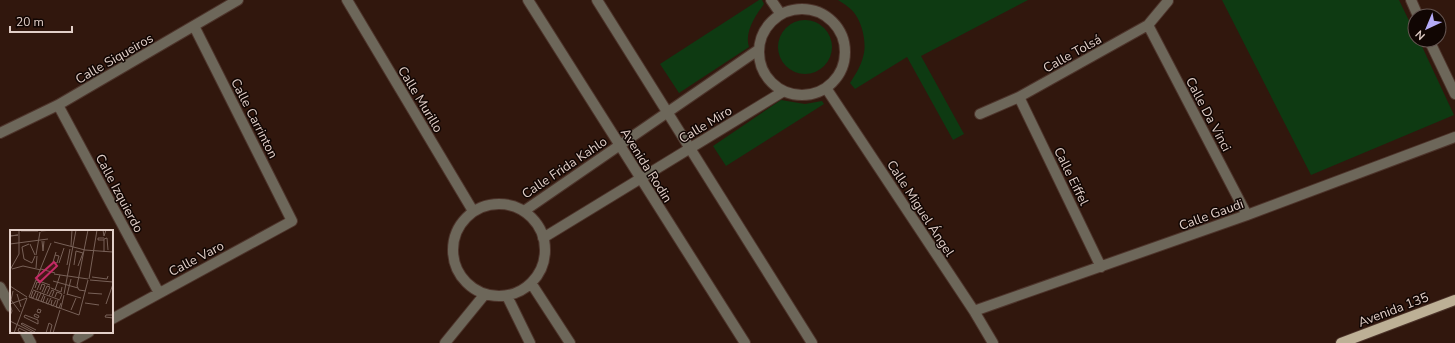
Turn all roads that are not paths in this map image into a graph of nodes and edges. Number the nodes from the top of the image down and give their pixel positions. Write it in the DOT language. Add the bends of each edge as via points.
graph roads {
  1 [pos="238,0"];
  2 [pos="347,0"];
  3 [pos="528,0"];
  4 [pos="597,0"];
  5 [pos="771,0"];
  6 [pos="1168,1"];
  7 [pos="780,13"];
  8 [pos="194,26"];
  9 [pos="1148,26"];
  10 [pos="1434,48"];
  11 [pos="758,50"];
  12 [pos="826,88"];
  13 [pos="784,91"];
  14 [pos="1455,94"];
  15 [pos="1019,97"];
  16 [pos="58,105"];
  17 [pos="668,112"];
  18 [pos="980,114"];
  19 [pos="0,133"];
  20 [pos="1455,137"];
  21 [pos="620,145"];
  22 [pos="690,148"];
  23 [pos="641,178"];
  24 [pos="473,211"];
  25 [pos="524,211"];
  26 [pos="1247,214"];
  27 [pos="292,221"];
  28 [pos="544,238"];
  29 [pos="1101,267"];
  30 [pos="531,283"];
  31 [pos="0,287"];
  32 [pos="159,293"];
  33 [pos="485,294"];
  34 [pos="507,296"];
  35 [pos="1455,300"];
  36 [pos="10,305"];
  37 [pos="974,311"];
  38 [pos="113,318"];
  39 [pos="26,333"];
  40 [pos="87,333"];
  41 [pos="78,338"];
  42 [pos="31,343"];
  43 [pos="445,343"];
  44 [pos="530,343"];
  45 [pos="570,343"];
  46 [pos="745,343"];
  47 [pos="812,343"];
  48 [pos="993,343"];
  49 [pos="1341,343"];
  1 -- 8 [label="street, Calle Siqueiros"];
  2 -- 24 [label="street, Calle Murillo"];
  3 -- 21 [label="street, Avenida Rodin"];
  4 -- 17 [label="street"];
  5 -- 7 [label="street"];
  6 -- 9 [label="street, Calle Tolsá"];
  7 -- 11 [label="street" via="761,35"];
  7 -- 12 [label="street" via="794,8 809,8 823,13 835,23 846,50 844,65 837,78"];
  8 -- 16 [label="street, Calle Siqueiros"];
  8 -- 27 [label="street, Calle Carrinton"];
  9 -- 15 [label="street, Calle Tolsá"];
  9 -- 26 [label="street, Calle Da Vinci"];
  10 -- 14 [label="street"];
  11 -- 13 [label="street" via="761,67 770,81"];
  11 -- 17 [label="street"];
  12 -- 13 [label="street" via="813,94 798,95"];
  12 -- 37 [label="street, Calle Miguel Ángel"];
  13 -- 22 [label="street, Calle Miro"];
  15 -- 18 [label="street, Calle Tolsá"];
  15 -- 29 [label="street, Calle Eiffel"];
  16 -- 19 [label="street, Calle Siqueiros"];
  16 -- 32 [label="street, Calle Izquierdo"];
  17 -- 21 [label="street"];
  17 -- 22 [label="street"];
  20 -- 26 [label="street, Calle Gaudi"];
  21 -- 23 [label="street, Avenida Rodin"];
  21 -- 25 [label="street, Calle Frida Kahlo"];
  22 -- 23 [label="street, Calle Miro"];
  22 -- 47 [label="street"];
  23 -- 28 [label="street"];
  23 -- 46 [label="street, Avenida Rodin"];
  24 -- 25 [label="street" via="496,204 515,206"];
  24 -- 33 [label="street" via="456,231 453,256 456,269 463,280"];
  25 -- 28 [label="street" via="538,224"];
  26 -- 29 [label="street, Calle Gaudi"];
  27 -- 32 [label="street, Calle Varo"];
  28 -- 30 [label="street" via="544,260 541,270"];
  29 -- 37 [label="street, Calle Gaudi"];
  30 -- 34 [label="street"];
  30 -- 45 [label="street"];
  31 -- 36 [label="street"];
  32 -- 38 [label="street, Calle Varo"];
  33 -- 34 [label="street"];
  33 -- 43 [label="street"];
  34 -- 44 [label="street"];
  35 -- 49 [label="main road, Avenida 135"];
  37 -- 48 [label="street, Calle Miguel Ángel"];
  39 -- 42 [label="street"];
  40 -- 41 [label="street"];
}
